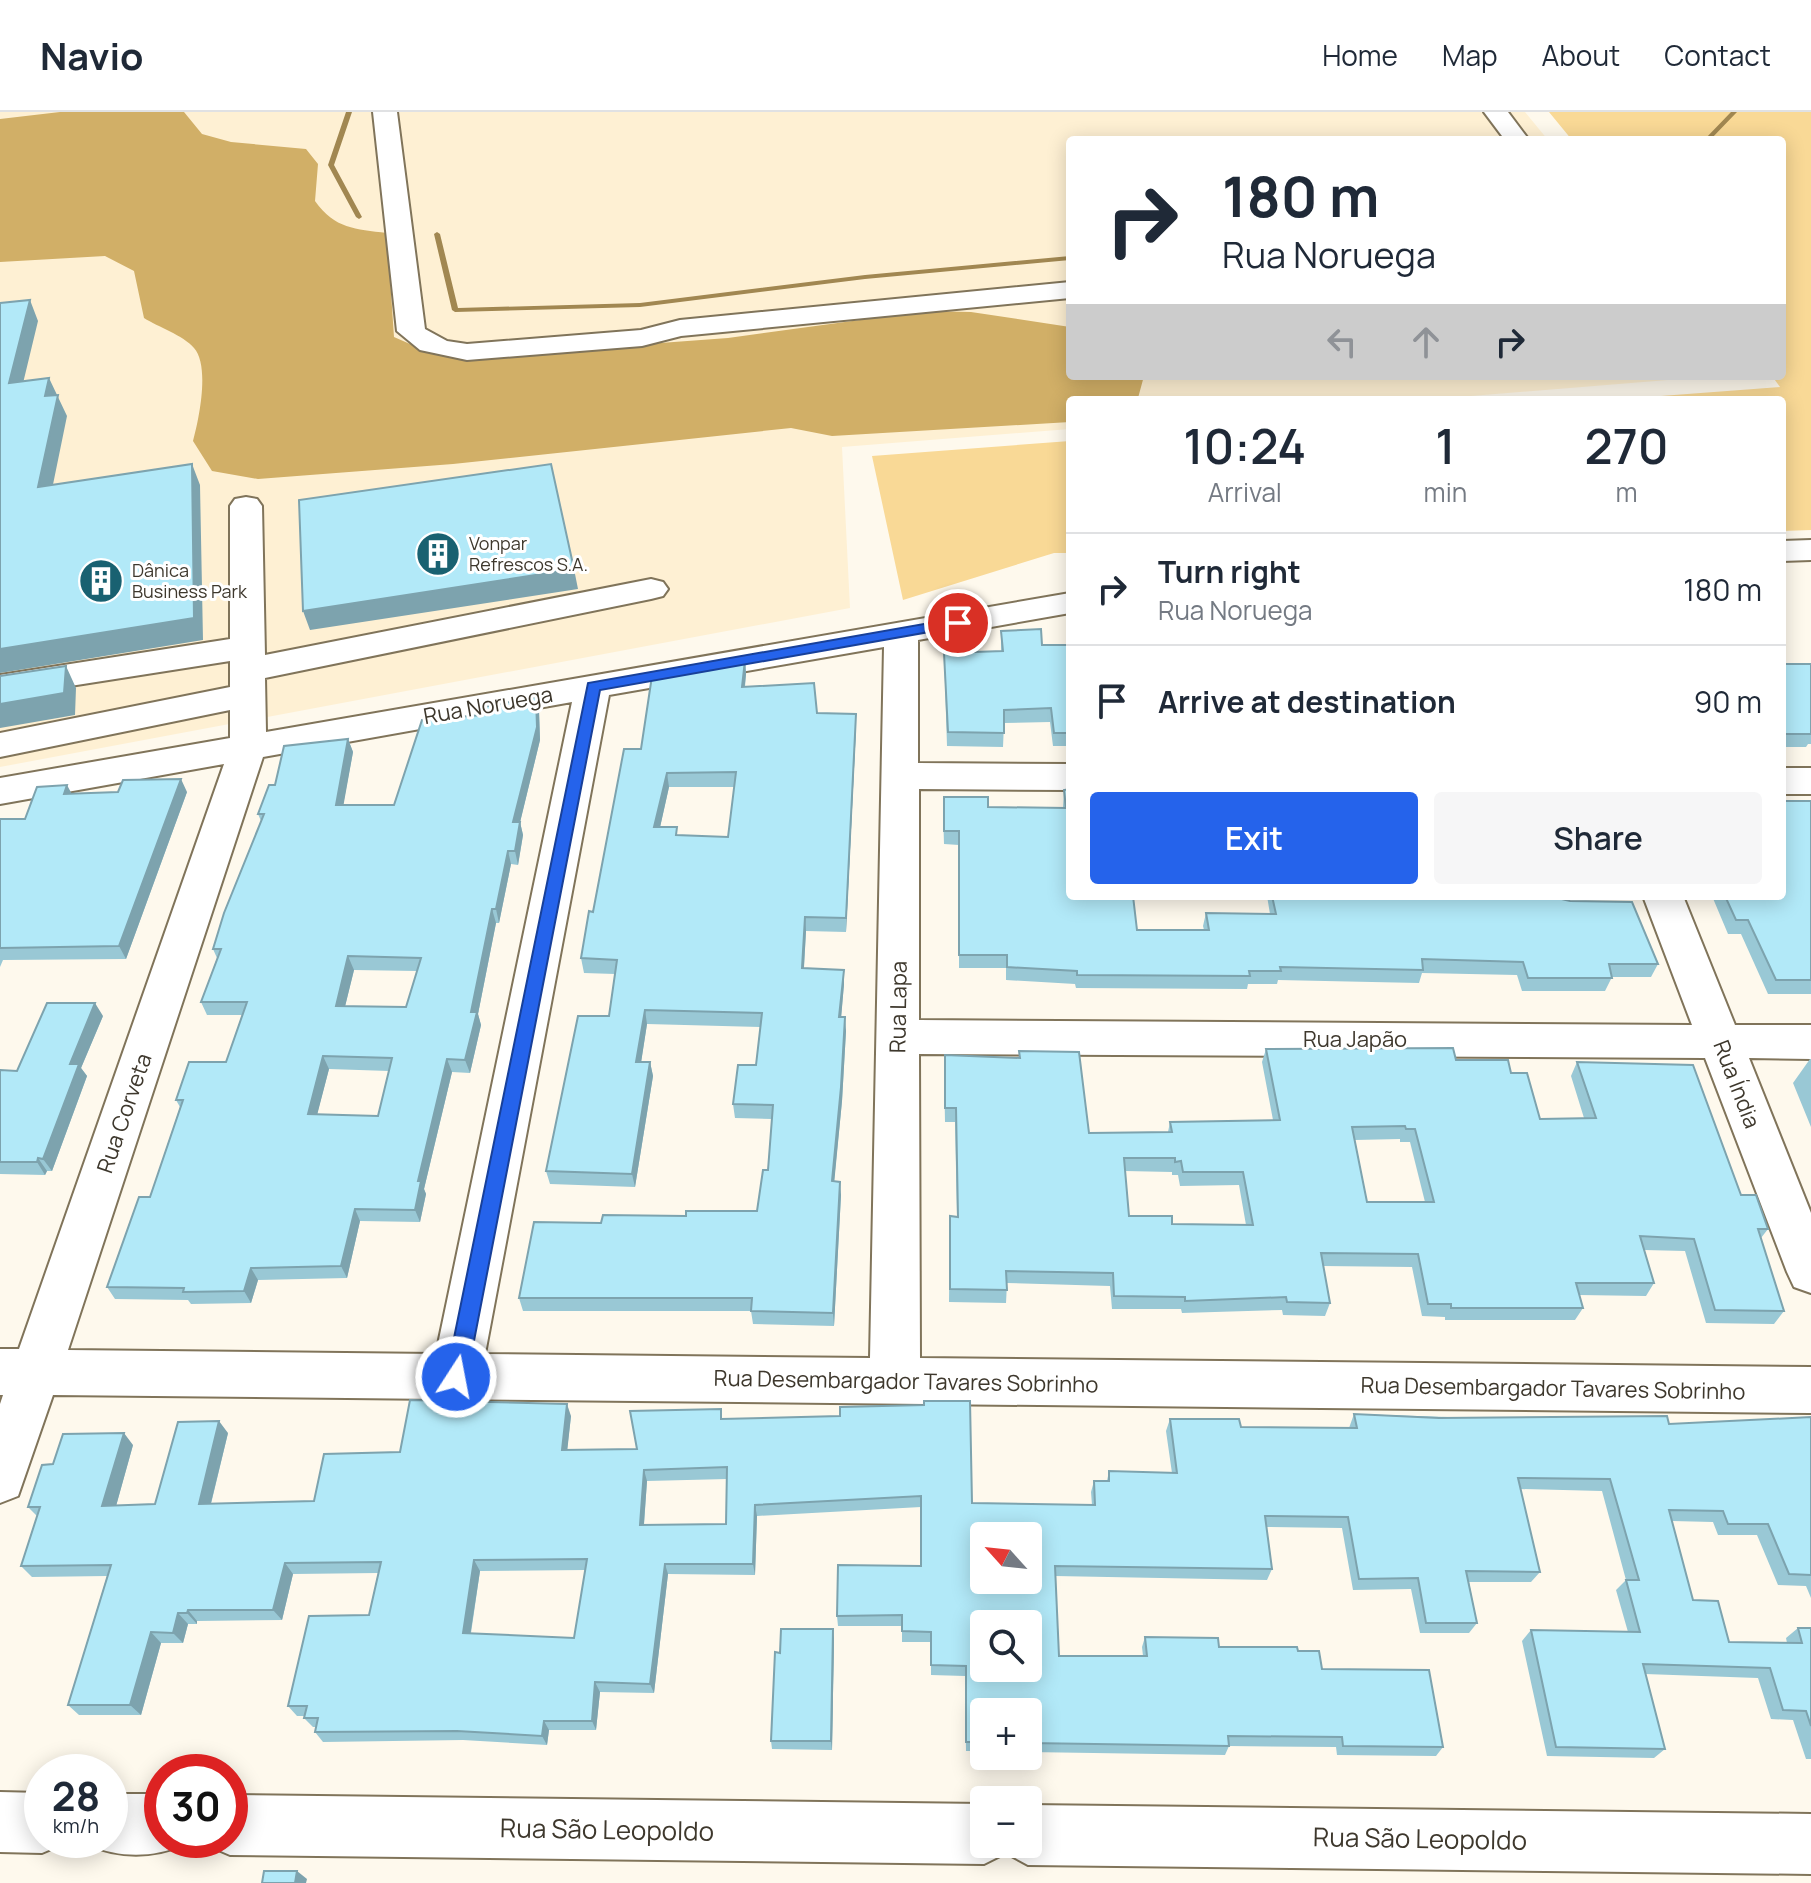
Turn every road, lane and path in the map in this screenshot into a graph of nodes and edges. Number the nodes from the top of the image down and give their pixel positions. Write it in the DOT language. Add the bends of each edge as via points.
graph roads {
  1 [pos="385,112"];
  2 [pos="1496,112"];
  3 [pos="1514,136"];
  4 [pos="1066,290"];
  5 [pos="246,506"];
  6 [pos="1811,550"];
  7 [pos="1786,551"];
  8 [pos="651,589"];
  9 [pos="1066,604"];
  10 [pos="901,632"];
  11 [pos="247,671"];
  12 [pos="0,686"];
  13 [pos="593,687"];
  14 [pos="0,745"];
  15 [pos="248,748"];
  16 [pos="900,776"];
  17 [pos="1066,777"];
  18 [pos="1786,781"];
  19 [pos="1811,781"];
  20 [pos="0,791"];
  21 [pos="1665,900"];
  22 [pos="898,1037"];
  23 [pos="1720,1041"];
  24 [pos="1811,1042"];
  25 [pos="1811,1272"];
  26 [pos="18,1372"];
  27 [pos="456,1377"];
  28 [pos="895,1381"];
  29 [pos="1811,1390"];
  30 [pos="0,1478"];
  31 [pos="0,1822"];
  32 [pos="24,1823"];
  33 [pos="248,1825"];
  34 [pos="970,1834"];
  35 [pos="1042,1835"];
  36 [pos="1811,1844"];
  1 -- 4 [label="street" via="411,331 442,349 467,352 642,338 680,328"];
  2 -- 3 [label="street"];
  5 -- 11 [label="street, Rua Corveta"];
  6 -- 7 [label="street"];
  8 -- 11 [label="street"];
  9 -- 10 [label="street, Rua Noruega"];
  10 -- 13 [label="street, Rua Noruega"];
  10 -- 16 [label="street, Rua Lapa"];
  11 -- 12 [label="street"];
  11 -- 14 [label="street"];
  11 -- 15 [label="street, Rua Corveta"];
  13 -- 15 [label="street, Rua Noruega"];
  13 -- 27 [label="street"];
  15 -- 20 [label="street, Rua Noruega"];
  15 -- 26 [label="street, Rua Corveta"];
  16 -- 17 [label="street"];
  16 -- 22 [label="street, Rua Lapa"];
  18 -- 19 [label="street"];
  21 -- 23 [label="street, Rua Índia"];
  22 -- 23 [label="street, Rua Japão"];
  22 -- 28 [label="street, Rua Lapa"];
  23 -- 24 [label="street, Rua Japão"];
  23 -- 25 [label="street, Rua Índia"];
  26 -- 27 [label="street, Rua Desembargador Tavares Sobrinho"];
  26 -- 30 [label="street, Rua Corveta"];
  27 -- 28 [label="street, Rua Desembargador Tavares Sobrinho"];
  28 -- 29 [label="street, Rua Desembargador Tavares Sobrinho"];
  31 -- 32 [label="street"];
  33 -- 34 [label="street, Rua São Leopoldo"];
  35 -- 36 [label="street, Rua São Leopoldo"];
}
